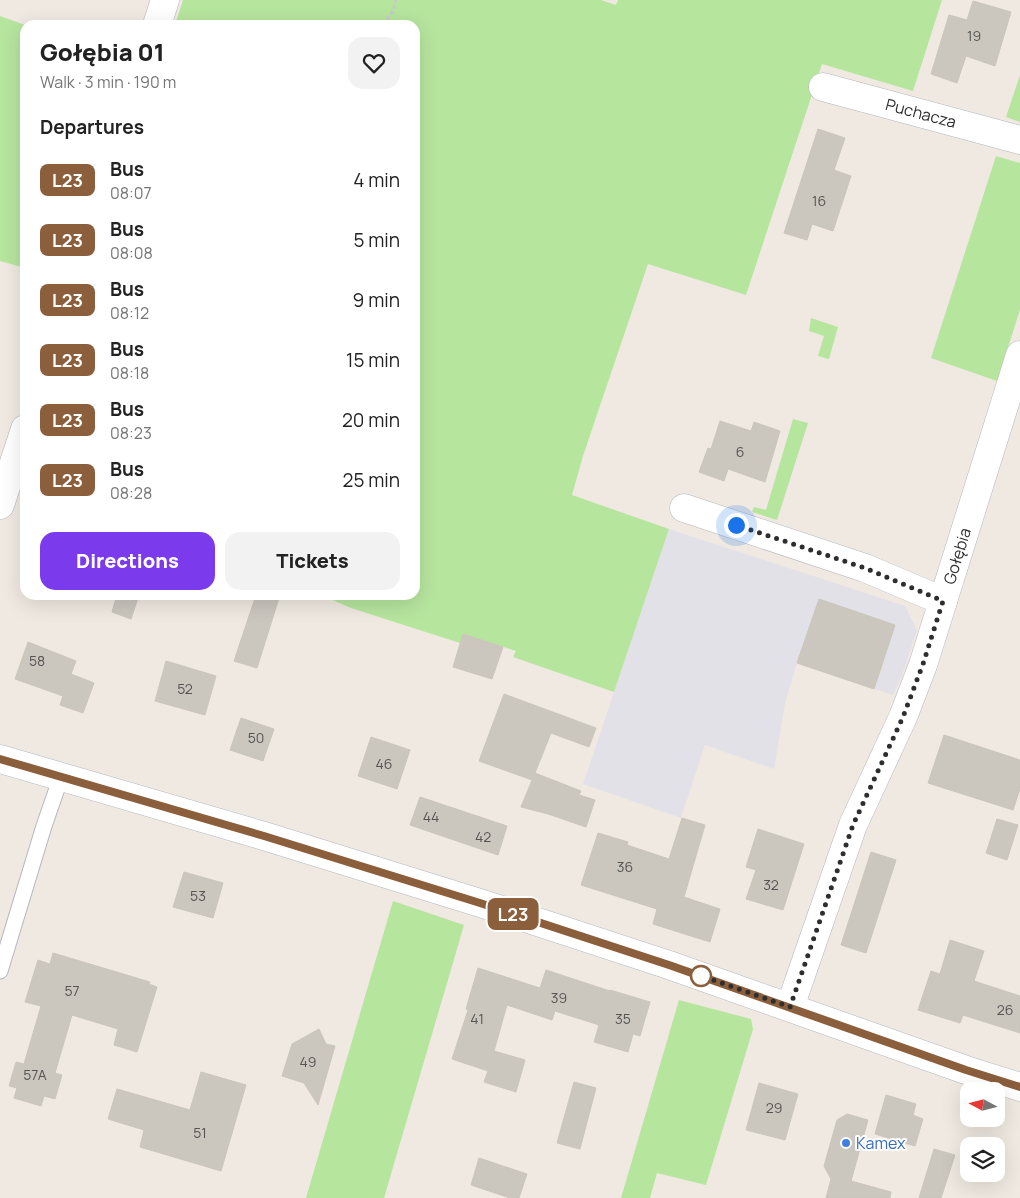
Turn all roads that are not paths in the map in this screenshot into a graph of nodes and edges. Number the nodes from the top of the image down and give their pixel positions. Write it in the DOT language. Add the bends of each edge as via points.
graph roads {
  1 [pos="165,0"];
  2 [pos="159,20"];
  3 [pos="823,87"];
  4 [pos="1020,140"];
  5 [pos="1020,354"];
  6 [pos="20,444"];
  7 [pos="0,505"];
  8 [pos="684,508"];
  9 [pos="943,601"];
  10 [pos="0,759"];
  11 [pos="61,777"];
  12 [pos="0,971"];
  13 [pos="790,1007"];
  14 [pos="1020,1087"];
  1 -- 2 [label="street"];
  3 -- 4 [label="street, Puchacza"];
  5 -- 9 [label="street, Gołębia"];
  6 -- 7 [label="street"];
  8 -- 9 [label="street" via="865,568"];
  9 -- 13 [label="street, Gołębia" via="903,717 853,825"];
  10 -- 11 [label="street"];
  11 -- 12 [label="lane"];
  11 -- 13 [label="street" via="480,903"];
  13 -- 14 [label="street"];
}
